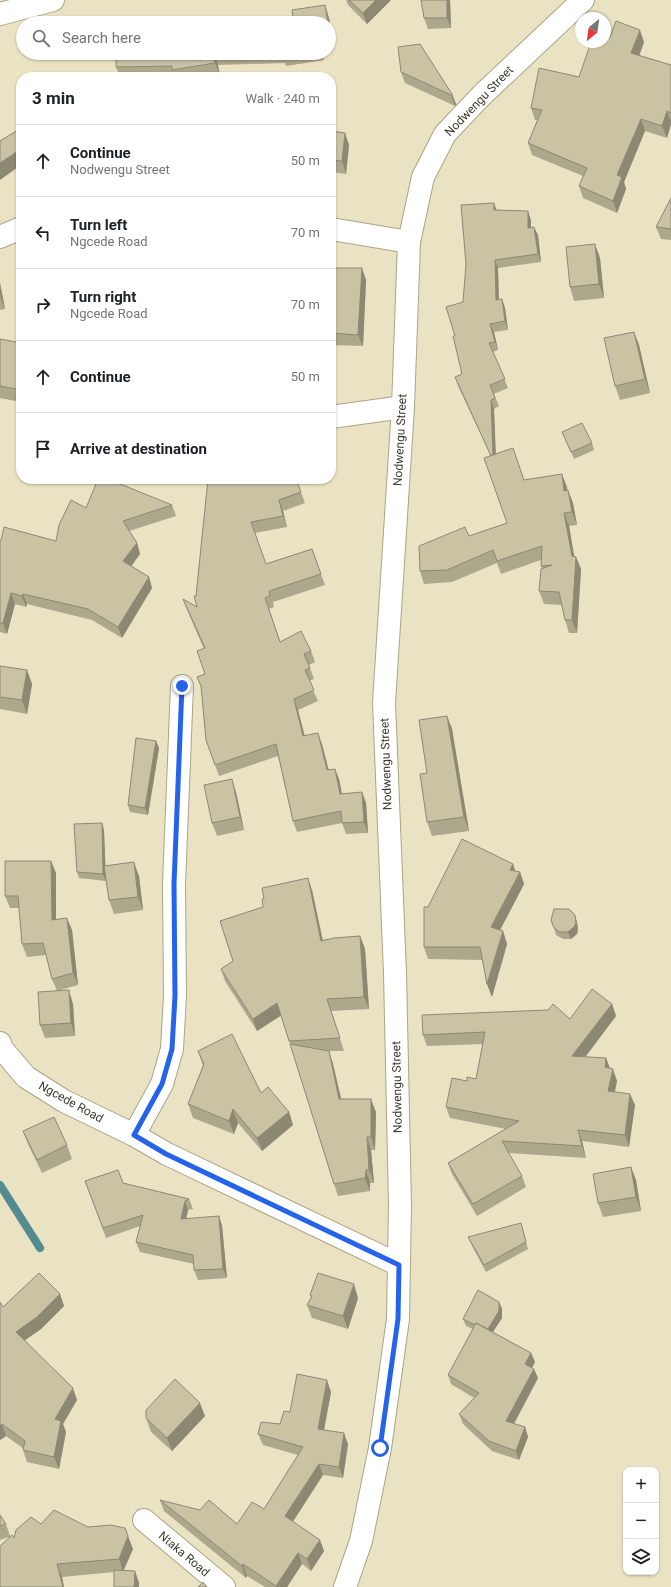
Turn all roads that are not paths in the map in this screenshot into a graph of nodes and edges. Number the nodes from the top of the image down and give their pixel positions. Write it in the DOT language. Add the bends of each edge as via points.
graph roads {
  1 [pos="53,0"];
  2 [pos="583,0"];
  3 [pos="0,14"];
  4 [pos="16,230"];
  5 [pos="336,230"];
  6 [pos="0,237"];
  7 [pos="409,242"];
  8 [pos="403,407"];
  9 [pos="336,416"];
  10 [pos="182,686"];
  11 [pos="0,1043"];
  12 [pos="134,1135"];
  13 [pos="399,1265"];
  14 [pos="144,1520"];
  15 [pos="224,1587"];
  16 [pos="345,1587"];
  1 -- 3 [label="street"];
  2 -- 7 [label="street, Nodwengu Street" via="482,95 445,134 423,177"];
  4 -- 6 [label="street"];
  5 -- 7 [label="street"];
  7 -- 8 [label="street, Nodwengu Street"];
  8 -- 9 [label="street"];
  8 -- 13 [label="street, Nodwengu Street" via="384,703 395,973"];
  10 -- 12 [label="street" via="174,884 175,996 172,1049 162,1084"];
  11 -- 12 [label="street, Ngcede Road" via="2,1049 26,1077 64,1101"];
  12 -- 13 [label="street, Ngcede Road" via="166,1154"];
  13 -- 16 [label="street, Nodwengu Street" via="398,1319 380,1448 361,1541"];
  14 -- 15 [label="street, Ntaka Road"];
}
